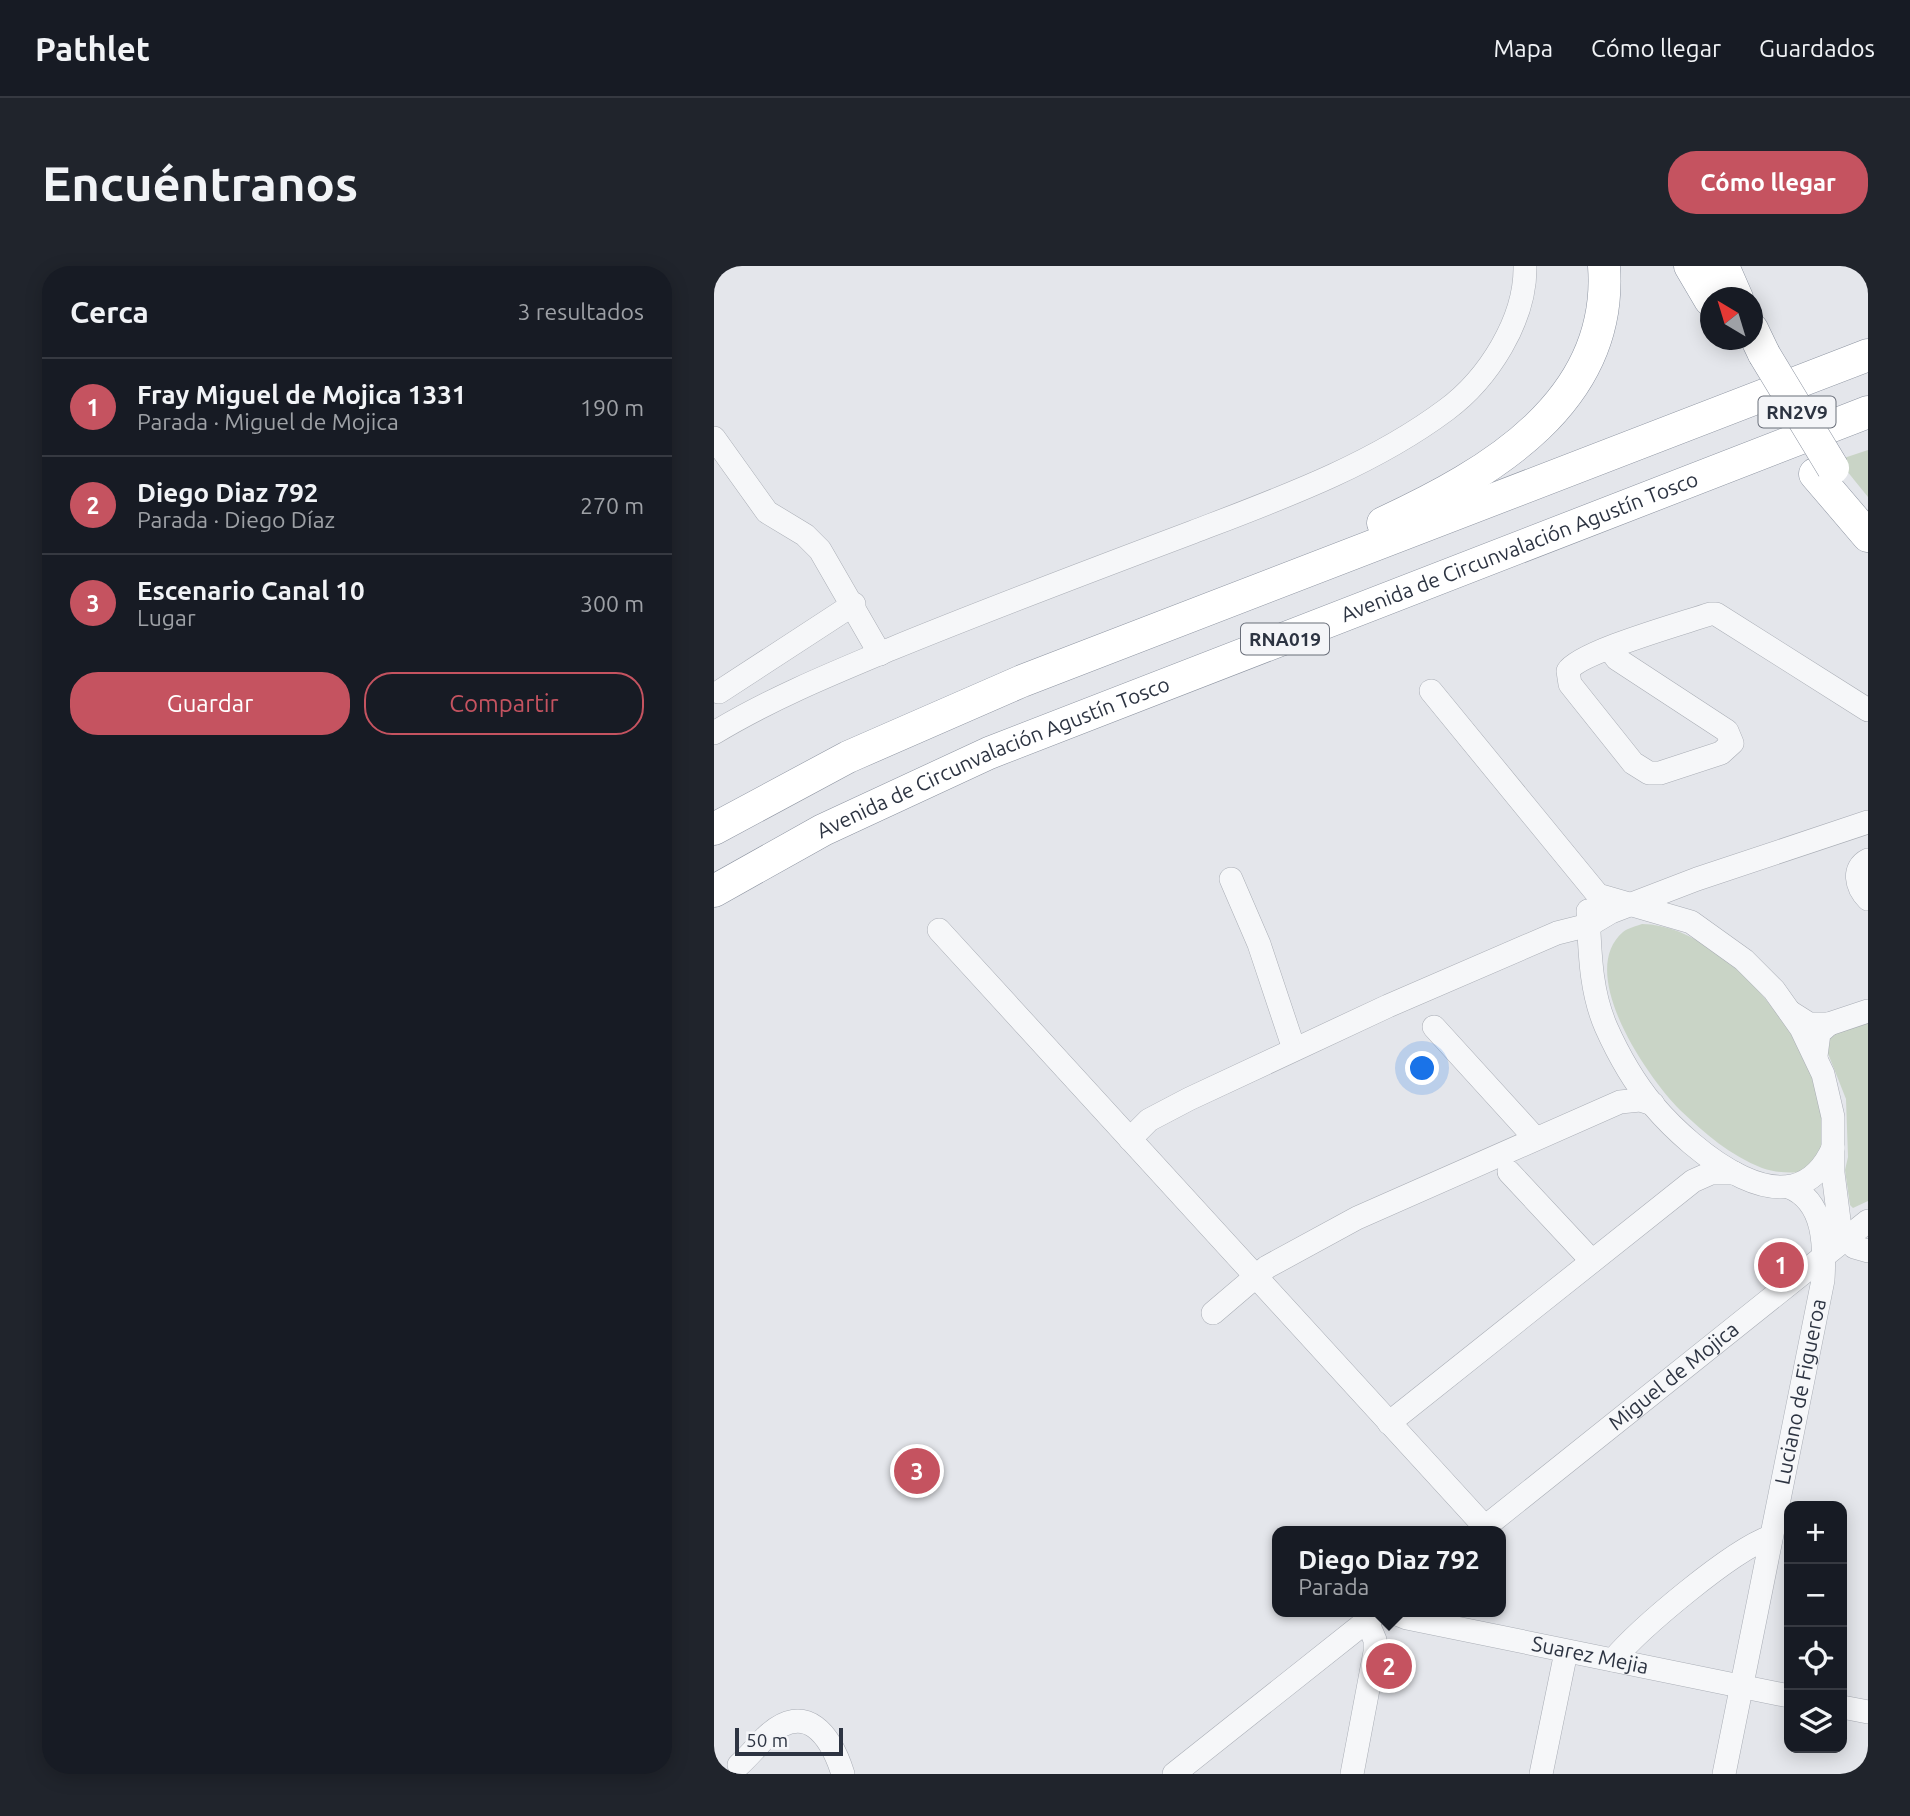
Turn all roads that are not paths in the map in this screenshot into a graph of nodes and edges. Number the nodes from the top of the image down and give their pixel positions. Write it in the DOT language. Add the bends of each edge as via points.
graph roads {
  1 [pos="1525,266"];
  2 [pos="1604,266"];
  3 [pos="1690,266"];
  4 [pos="1723,266"];
  5 [pos="1702,287"];
  6 [pos="1733,287"];
  7 [pos="1751,350"];
  8 [pos="1868,355"];
  9 [pos="1868,412"];
  10 [pos="1868,433"];
  11 [pos="714,438"];
  12 [pos="1724,468"];
  13 [pos="1824,471"];
  14 [pos="1868,512"];
  15 [pos="1868,536"];
  16 [pos="853,604"];
  17 [pos="1609,648"];
  18 [pos="880,654"];
  19 [pos="1074,662"];
  20 [pos="716,689"];
  21 [pos="1431,691"];
  22 [pos="1868,710"];
  23 [pos="740,717"];
  24 [pos="714,733"];
  25 [pos="1868,822"];
  26 [pos="714,829"];
  27 [pos="1868,860"];
  28 [pos="1578,875"];
  29 [pos="1231,879"];
  30 [pos="1697,879"];
  31 [pos="714,891"];
  32 [pos="1868,899"];
  33 [pos="1633,906"];
  34 [pos="1690,922"];
  35 [pos="1589,925"];
  36 [pos="939,930"];
  37 [pos="1558,933"];
  38 [pos="1590,956"];
  39 [pos="1868,1011"];
  40 [pos="1790,1012"];
  41 [pos="1829,1024"];
  42 [pos="1434,1027"];
  43 [pos="1294,1049"];
  44 [pos="1816,1056"];
  45 [pos="1628,1069"];
  46 [pos="1620,1102"];
  47 [pos="1653,1104"];
  48 [pos="1535,1138"];
  49 [pos="1130,1139"];
  50 [pos="1689,1142"];
  51 [pos="1833,1147"];
  52 [pos="1509,1171"];
  53 [pos="1734,1173"];
  54 [pos="1692,1181"];
  55 [pos="1788,1187"];
  56 [pos="1868,1221"];
  57 [pos="1846,1238"];
  58 [pos="1868,1251"];
  59 [pos="1823,1257"];
  60 [pos="1592,1261"];
  61 [pos="1254,1276"];
  62 [pos="1213,1313"];
  63 [pos="1390,1423"];
  64 [pos="1480,1526"];
  65 [pos="1487,1526"];
  66 [pos="1770,1537"];
  67 [pos="1366,1617"];
  68 [pos="1370,1617"];
  69 [pos="1404,1617"];
  70 [pos="1566,1652"];
  71 [pos="1613,1660"];
  72 [pos="1741,1687"];
  73 [pos="1784,1695"];
  74 [pos="1847,1708"];
  75 [pos="1868,1712"];
  76 [pos="739,1765"];
  77 [pos="843,1774"];
  78 [pos="1174,1774"];
  79 [pos="1352,1774"];
  80 [pos="1541,1774"];
  81 [pos="1724,1774"];
  1 -- 18 [label="street" via="1517,312 1502,347 1447,409 1397,441 1299,491"];
  2 -- 19 [label="highway" via="1600,315 1578,376 1555,410 1501,459 1436,498 1360,533 1166,609"];
  3 -- 5 [label="highway"];
  4 -- 6 [label="highway"];
  7 -- 13 [label="highway, RN2V9, bridge"];
  8 -- 19 [label="highway, RNA019"];
  9 -- 12 [label="highway, Avenida de Circunvalación Agustín Tosco / RNA019"];
  10 -- 12 [label="highway" via="1776,464"];
  11 -- 16 [label="street" via="767,512 820,550"];
  12 -- 31 [label="highway, Avenida de Circunvalación Agustín Tosco / RNA019" via="989,753 823,830"];
  13 -- 14 [label="highway"];
  13 -- 15 [label="highway"];
  16 -- 18 [label="street"];
  16 -- 20 [label="street"];
  17 -- 17 [label="street" via="1617,659 1727,731 1732,743 1728,750 1660,774 1633,763 1567,677 1575,661"];
  17 -- 22 [label="street" via="1716,614"];
  18 -- 23 [label="street"];
  19 -- 26 [label="highway, RNA019" via="848,757"];
  20 -- 23 [label="street"];
  21 -- 28 [label="street"];
  23 -- 24 [label="street"];
  25 -- 30 [label="street"];
  27 -- 32 [label="street" via="1856,873"];
  28 -- 33 [label="street" via="1598,895"];
  28 -- 35 [label="street" via="1587,891"];
  29 -- 43 [label="street" via="1259,944"];
  30 -- 33 [label="street"];
  30 -- 34 [label="street" via="1684,892"];
  33 -- 34 [label="street"];
  33 -- 35 [label="street"];
  34 -- 40 [label="street" via="1745,960"];
  35 -- 37 [label="street"];
  35 -- 38 [label="street"];
  36 -- 49 [label="street"];
  37 -- 38 [label="street" via="1578,938"];
  37 -- 43 [label="street"];
  38 -- 45 [label="street" via="1599,1007"];
  39 -- 41 [label="street"];
  40 -- 41 [label="street" via="1809,1024"];
  40 -- 44 [label="street"];
  41 -- 44 [label="street" via="1819,1033"];
  42 -- 48 [label="street"];
  43 -- 49 [label="street" via="1160,1114"];
  44 -- 51 [label="street" via="1833,1117"];
  45 -- 46 [label="street" via="1631,1083"];
  45 -- 47 [label="street"];
  46 -- 47 [label="street"];
  46 -- 48 [label="street"];
  47 -- 50 [label="street"];
  48 -- 61 [label="street" via="1357,1218"];
  49 -- 61 [label="street"];
  50 -- 53 [label="street"];
  50 -- 54 [label="street" via="1700,1164"];
  51 -- 55 [label="street" via="1806,1183"];
  51 -- 57 [label="street" via="1836,1210"];
  52 -- 60 [label="street"];
  53 -- 54 [label="street" via="1711,1173"];
  53 -- 55 [label="street"];
  54 -- 60 [label="street"];
  55 -- 59 [label="street, Luciano de Figueroa" via="1805,1195 1817,1213"];
  56 -- 57 [label="street, Miguel de Mojica"];
  57 -- 58 [label="street" via="1854,1247"];
  57 -- 59 [label="street, Miguel de Mojica"];
  59 -- 65 [label="street, Miguel de Mojica"];
  59 -- 66 [label="street, Luciano de Figueroa" via="1821,1294"];
  60 -- 63 [label="street"];
  61 -- 62 [label="street"];
  61 -- 63 [label="street"];
  63 -- 64 [label="street"];
  66 -- 71 [label="street" via="1742,1550 1634,1637"];
  66 -- 72 [label="street, Luciano de Figueroa"];
  67 -- 78 [label="street"];
  68 -- 79 [label="street" via="1375,1652"];
  69 -- 70 [label="street, Suarez Mejia"];
  70 -- 71 [label="street, Suarez Mejia"];
  70 -- 80 [label="street"];
  71 -- 72 [label="street, Suarez Mejia"];
  72 -- 73 [label="street, Suarez Mejia"];
  72 -- 81 [label="street, Luciano de Figueroa"];
  74 -- 75 [label="street"];
  76 -- 77 [label="street" via="778,1728 802,1722 814,1725 833,1745"];
}
